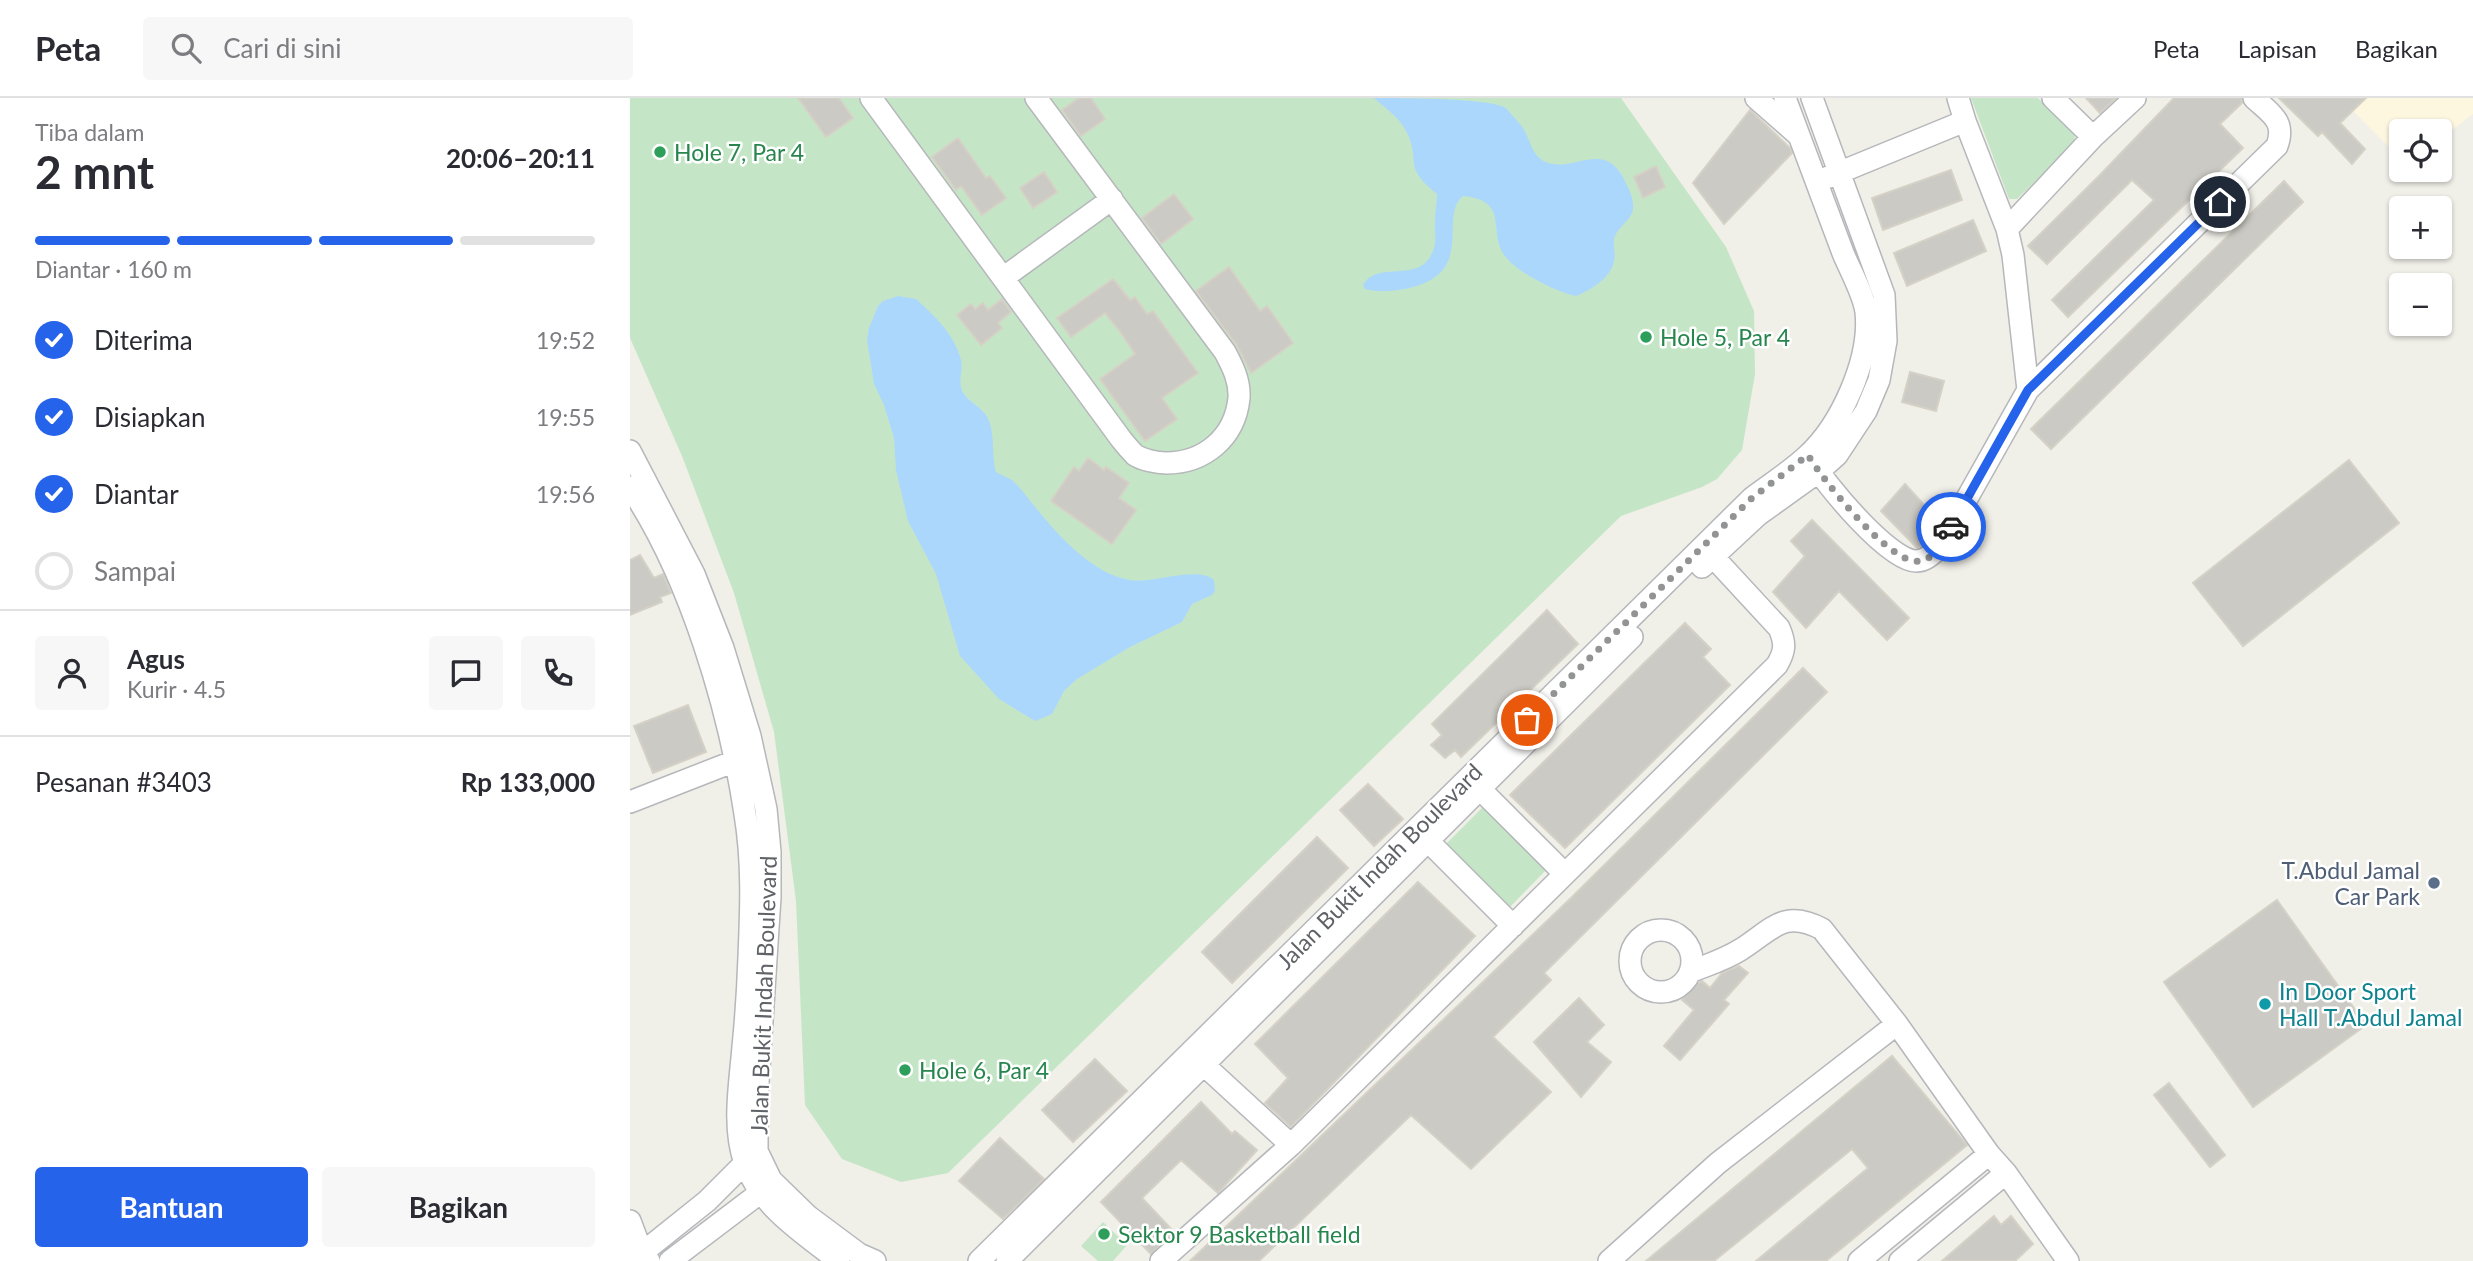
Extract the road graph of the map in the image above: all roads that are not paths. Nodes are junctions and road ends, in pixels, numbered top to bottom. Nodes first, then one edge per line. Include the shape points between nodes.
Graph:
1 (871, 98) edge
2 (1036, 98) edge
3 (1756, 98) edge
4 (1785, 98) edge
5 (1812, 98) edge
6 (1958, 98) edge
7 (2053, 98) edge
8 (2135, 98) edge
9 (2254, 98) edge
10 (1965, 121) junction
11 (1798, 135) junction
12 (2093, 137) junction
13 (1839, 174) junction
14 (1814, 181) junction
15 (1112, 199) junction
16 (2007, 229) junction
17 (1003, 278) junction
18 (2028, 390) junction
19 (632, 457) edge
20 (1813, 464) junction
21 (630, 487) edge
22 (1708, 552) junction
23 (735, 761) junction
24 (1474, 783) junction
25 (630, 802) edge
26 (1422, 835) junction
27 (1565, 874) junction
28 (1514, 926) junction
29 (1690, 972) dead end
30 (1897, 1024) junction
31 (1196, 1058) junction
32 (1291, 1145) junction
33 (1989, 1154) junction
34 (751, 1157) junction
35 (2006, 1173) junction
36 (766, 1186) junction
37 (630, 1221) edge
38 (637, 1259) edge
39 (670, 1261) edge
40 (839, 1261) edge
41 (875, 1261) edge
42 (979, 1261) edge
43 (1007, 1261) edge
44 (1161, 1261) edge
45 (1609, 1261) edge
46 (1859, 1261) edge
47 (1900, 1261) edge
48 (2068, 1261) edge

1 - 17 street
2 - 15 street
3 - 11 street
4 - 11 street
5 - 13 street
6 - 10 street
7 - 12 street
8 - 12 street
9 - 18 street via 2279,123 2277,146
10 - 13 street
10 - 16 street
11 - 14 street
12 - 16 street
13 - 14 street
13 - 20 street via 1884,295 1886,341 1879,380 1866,411 1837,454
14 - 20 street via 1866,311 1865,344 1857,375
15 - 17 street
15 - 17 street via 1236,373 1239,396 1234,419 1222,440 1204,455 1182,463 1159,463 1137,456
16 - 18 street
18 - 20 street via 1939,548 1926,559 1917,562 1893,552
19 - 34 street, Jalan Bukit Indah Boulevard via 694,574 723,648 766,809 770,897
20 - 22 street via 1758,515
21 - 23 street via 649,515 707,653
22 - 24 street
22 - 27 street via 1779,628 1785,651 1777,665
23 - 25 street
23 - 34 street via 746,816 752,896 739,1094 739,1129
24 - 26 street
24 - 27 street
26 - 28 street
26 - 31 street
27 - 28 street
28 - 32 street
29 - 30 street via 1724,959 1784,921 1806,921 1822,929
30 - 33 street
30 - 45 street via 1718,1163
31 - 32 street
31 - 42 street
31 - 43 street
32 - 44 street
33 - 35 street
33 - 46 street
34 - 36 street
34 - 38 street
35 - 47 street
35 - 48 street
36 - 39 street
36 - 40 street via 796,1227
36 - 41 street
37 - 38 street

